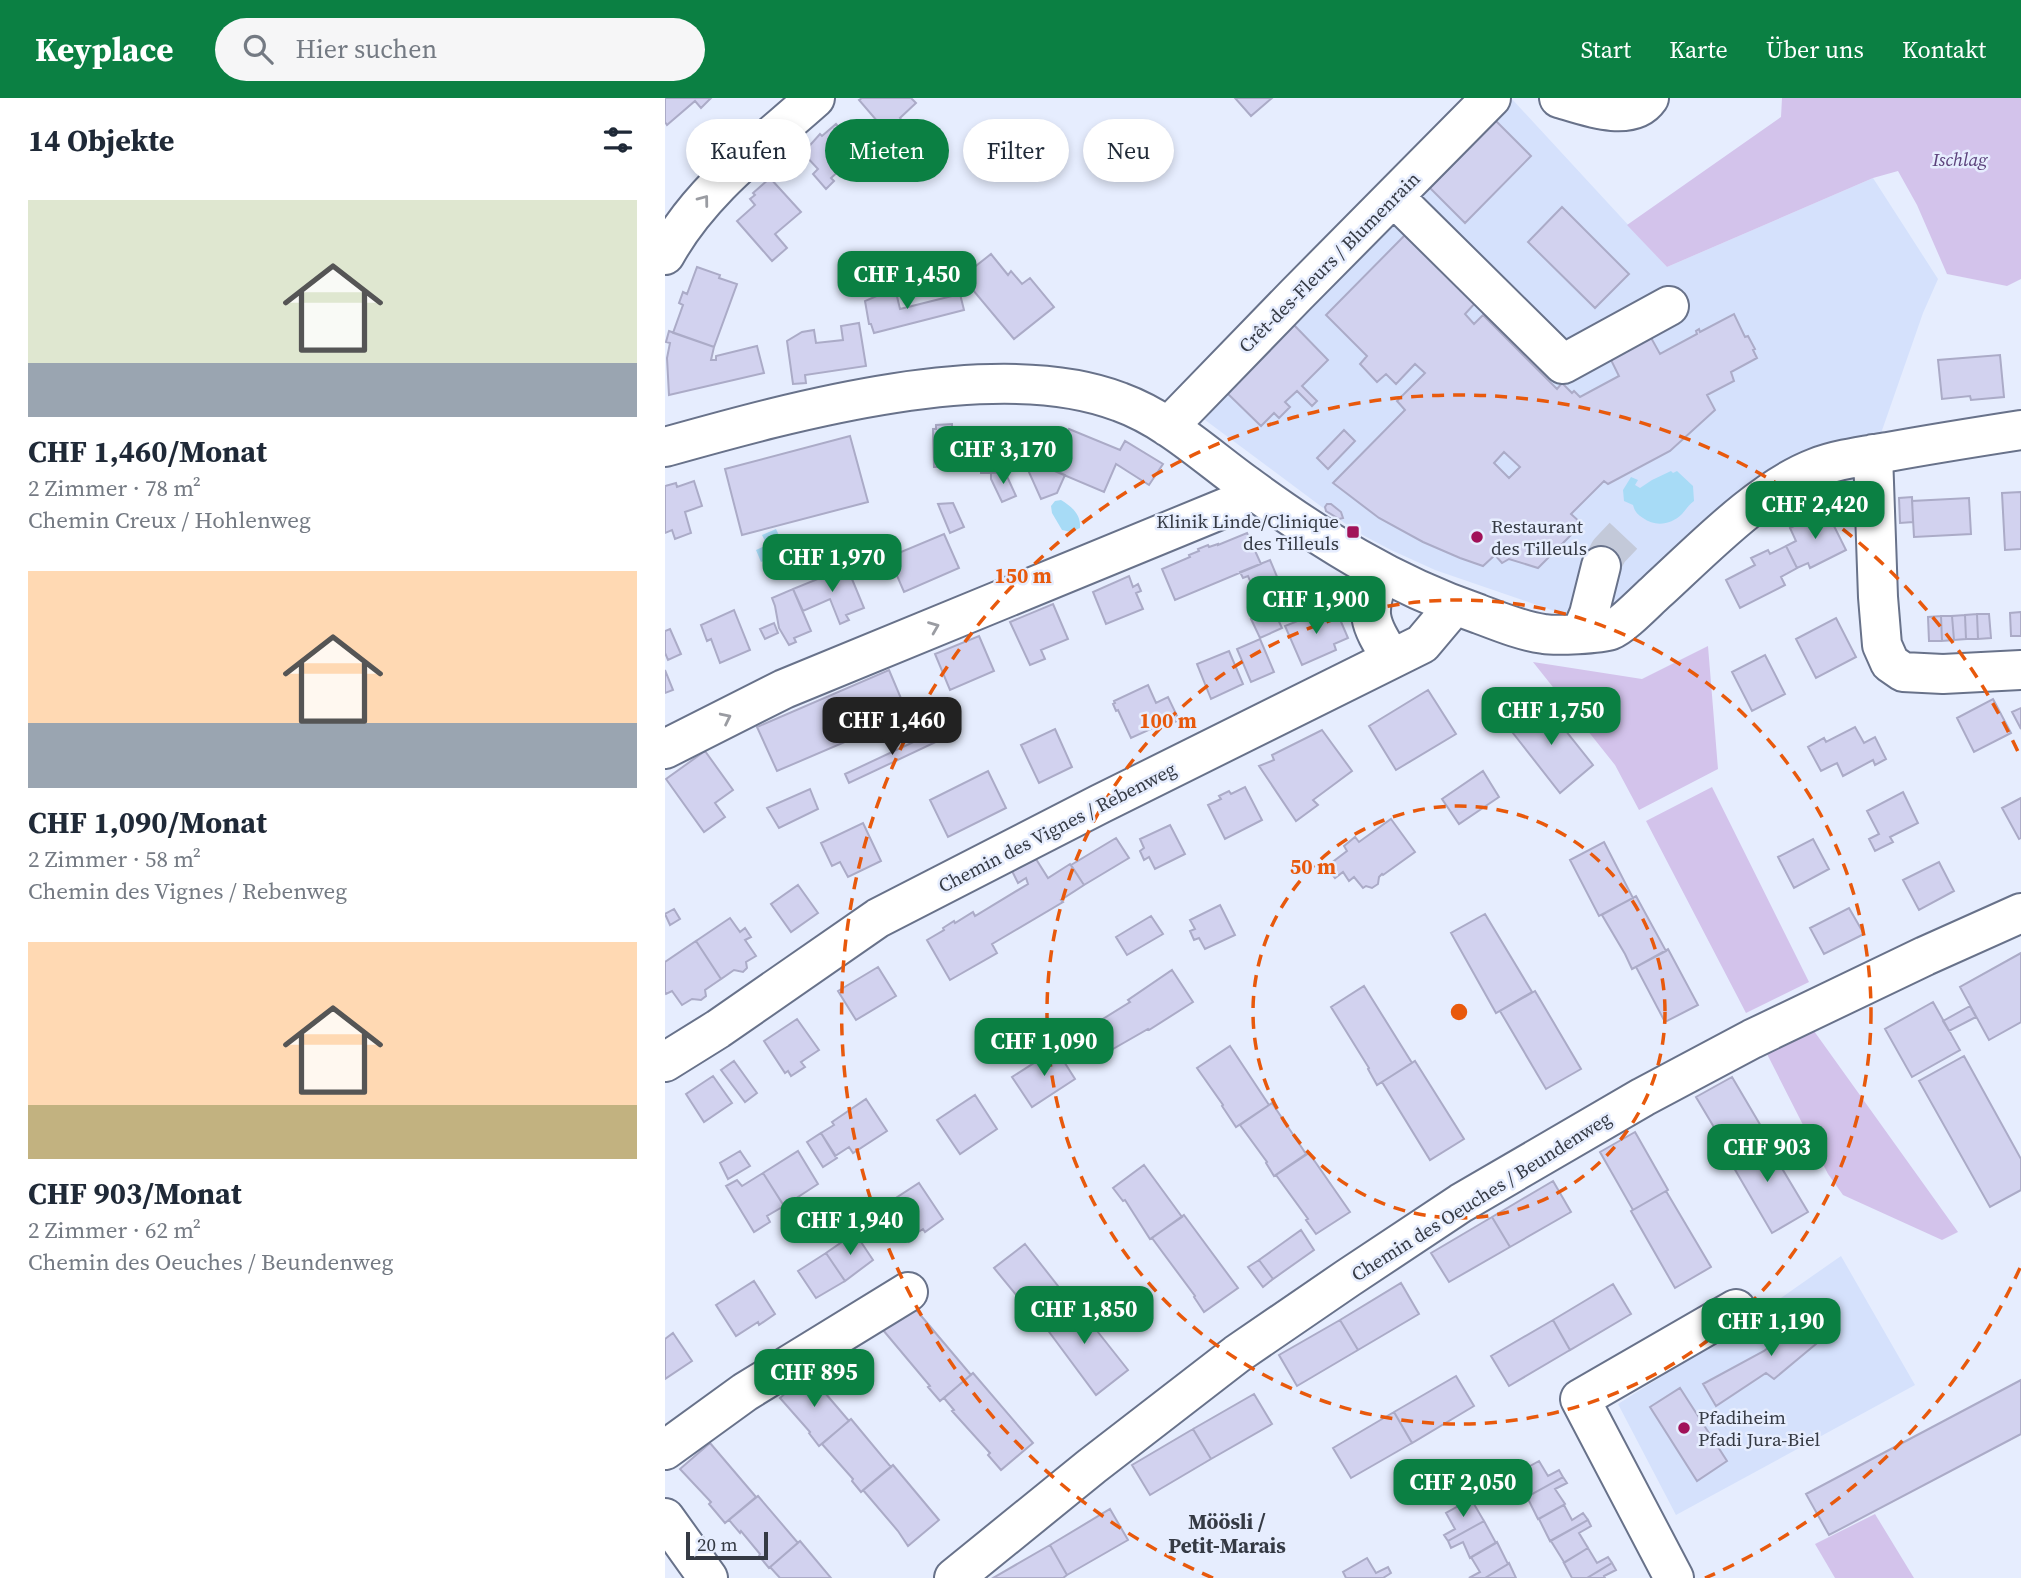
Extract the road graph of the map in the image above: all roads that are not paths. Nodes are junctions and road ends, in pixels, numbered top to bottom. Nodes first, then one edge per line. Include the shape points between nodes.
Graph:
1 (815, 98) edge
2 (1491, 98) edge
3 (1559, 98) edge
4 (1649, 98) edge
5 (1394, 197) junction
6 (665, 255) edge
7 (1669, 306) dead end
8 (1168, 427) junction
9 (2021, 430) edge
10 (665, 447) edge
11 (1873, 454) junction
12 (1248, 486) junction
13 (1601, 566) tunnel mouth
14 (1381, 573) junction
15 (1454, 606) junction
16 (1581, 633) junction
17 (1391, 658) junction
18 (2021, 670) edge
19 (665, 750) edge
20 (2021, 913) edge
21 (665, 1062) edge
22 (908, 1292) dead end
23 (1735, 1309) dead end
24 (665, 1450) edge
25 (665, 1517) edge
26 (708, 1578) edge
27 (954, 1578) edge
28 (1674, 1578) edge

6 -> 1 street via 713,188
2 - 5 street, Crêt-des-Fleurs / Blumenrain
3 - 4 street via 1610,111 1632,110
5 - 7 street via 1563,364
5 - 8 street, Crêt-des-Fleurs / Blumenrain
8 - 10 street via 1123,402 1083,390 968,386 809,410
8 - 12 street
9 - 11 street
11 - 16 street via 1815,468 1783,484 1613,630
11 - 18 street via 1878,597 1882,645 1890,663 1903,672
12 - 14 street
19 -> 12 street via 784,689 1232,505
13 - 16 street
14 - 15 street
14 - 17 street via 1371,598 1371,616
15 - 16 street via 1545,634
15 - 17 street, Chemin des Vignes / Rebenweg via 1422,644
17 - 21 street, Chemin des Vignes / Rebenweg via 878,918
20 - 27 street, Chemin des Oeuches / Beundenweg via 1752,1039 1461,1203 1237,1354
22 - 24 street via 745,1392
23 - 28 street via 1580,1399
25 - 26 street

